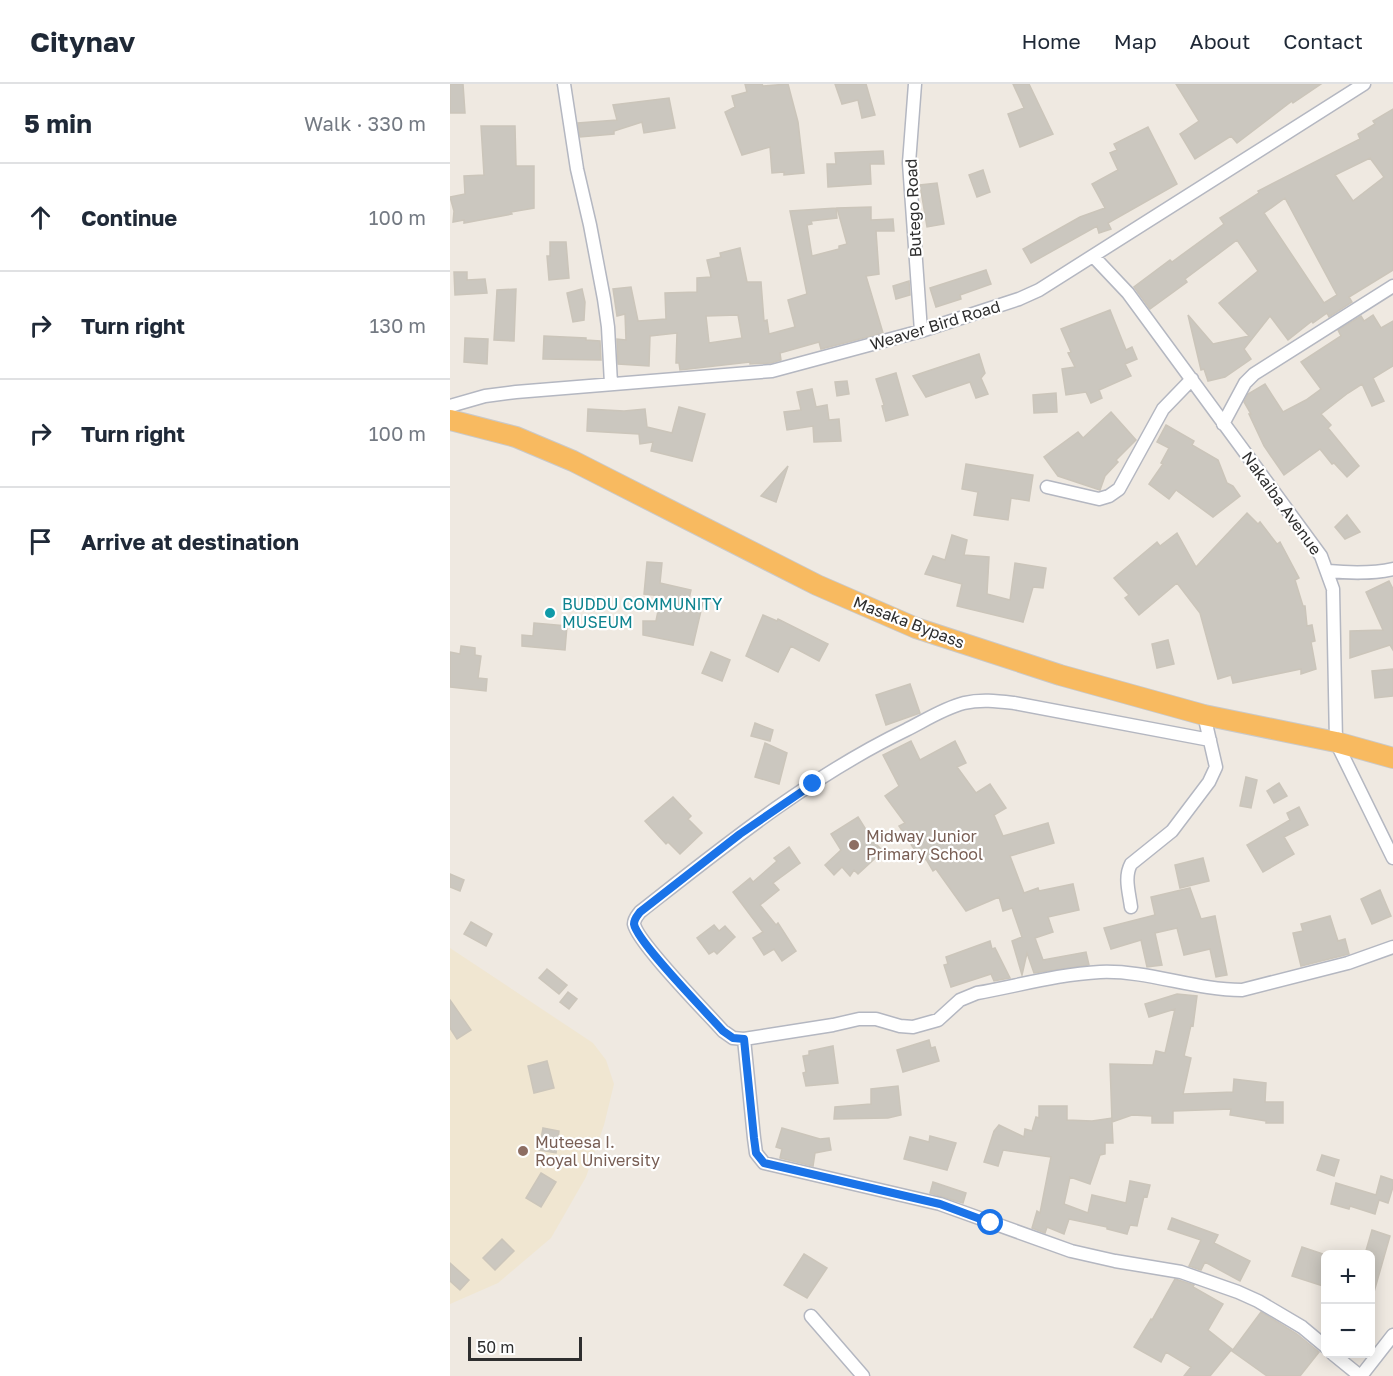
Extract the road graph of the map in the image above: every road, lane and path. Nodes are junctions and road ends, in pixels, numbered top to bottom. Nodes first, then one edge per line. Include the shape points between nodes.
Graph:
1 (564, 84) edge
2 (915, 84) edge
3 (1364, 84) edge
4 (1093, 256) junction
5 (1393, 286) edge
6 (921, 332) junction
7 (1192, 379) junction
8 (611, 384) junction
9 (450, 406) edge
10 (450, 420) edge
11 (1224, 424) junction
12 (1047, 488) dead end
13 (1393, 569) edge
14 (1328, 571) junction
15 (1204, 715) junction
16 (1210, 740) junction
17 (1336, 742) junction
18 (1393, 758) edge
19 (1393, 858) edge
20 (1131, 907) dead end
21 (1393, 947) edge
22 (744, 1039) junction
23 (811, 1316) dead end
24 (1393, 1335) edge
25 (1321, 1343) edge
26 (1339, 1358) edge
27 (863, 1376) edge
28 (1360, 1376) edge

1 - 8 street via 604,299
2 - 6 street, Butego Road via 909,163
3 - 4 street, Weaver Bird Road
4 - 6 street, Weaver Bird Road via 1019,299
4 - 7 street, Nakaiba Avenue via 1128,293
5 - 11 street via 1254,374 1245,383
6 - 8 street, Weaver Bird Road via 772,371
7 - 11 street, Nakaiba Avenue
7 - 12 street via 1163,409 1119,489 1099,499
8 - 9 street, Weaver Bird Road via 485,396
10 - 15 highway, Masaka Bypass via 516,437 573,461 817,585 916,628 1060,675
11 - 14 street, Nakaiba Avenue
13 - 14 street
14 - 17 street, Nakaiba Avenue via 1333,589
15 - 16 street
15 - 17 highway, Masaka Bypass
16 - 20 street via 1216,767 1209,782 1172,831 1127,871
16 - 22 street via 987,700 962,704 866,749 740,834 635,918 634,925 654,955 723,1031
17 - 18 highway, Masaka Bypass
17 - 19 street, Nakaiba Avenue
21 - 22 street via 1348,963 1242,990 1101,972 977,993 960,1000 938,1020 914,1027 859,1019
22 - 25 street via 756,1153 764,1163 940,1204 1071,1251 1181,1272 1258,1301
23 - 27 street
24 - 28 street
26 - 28 street

